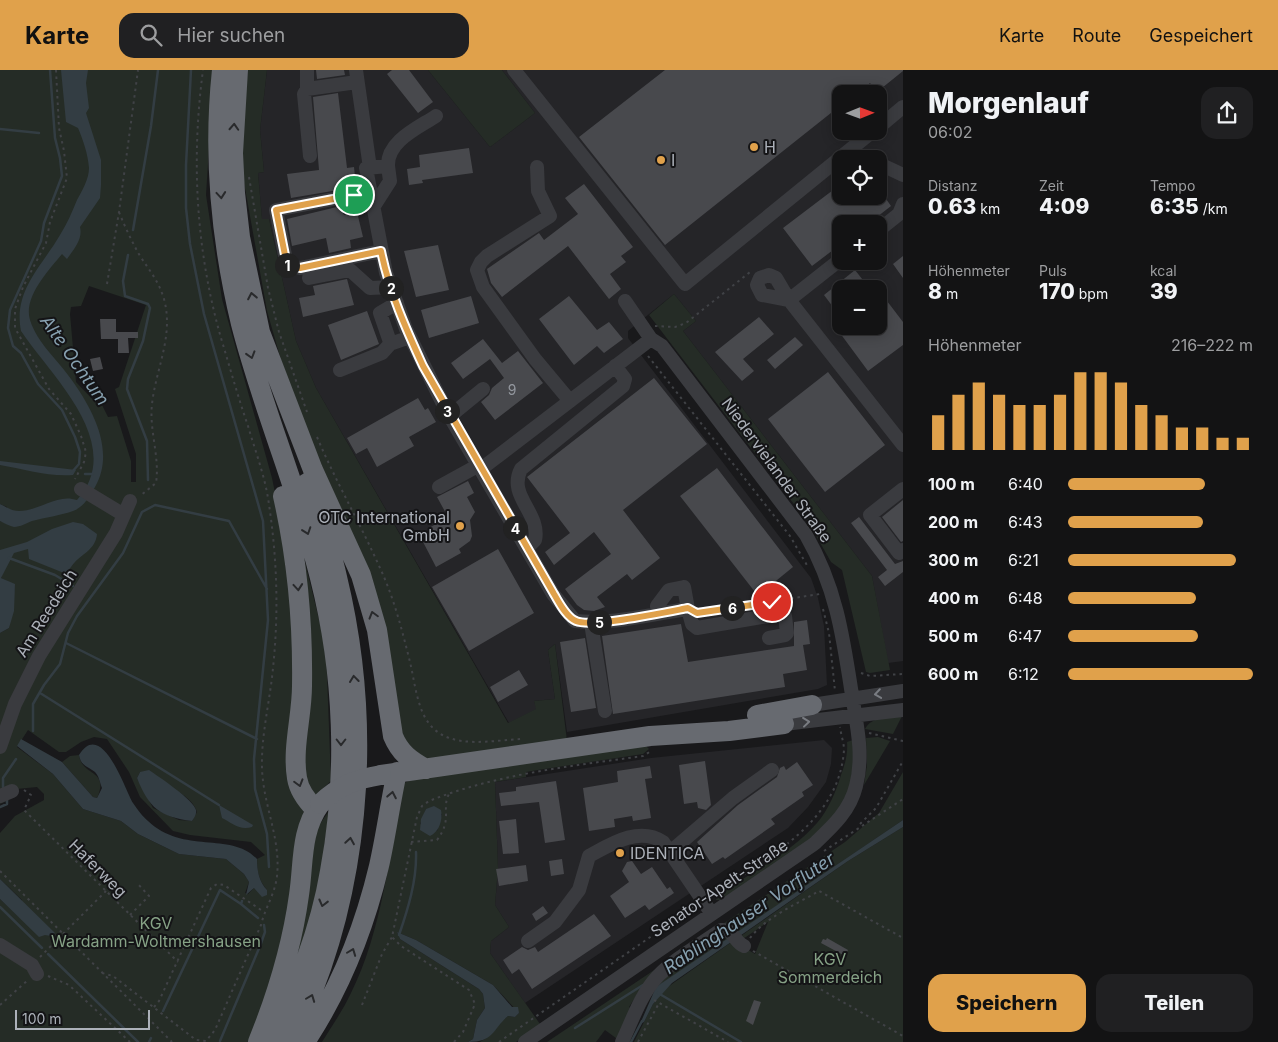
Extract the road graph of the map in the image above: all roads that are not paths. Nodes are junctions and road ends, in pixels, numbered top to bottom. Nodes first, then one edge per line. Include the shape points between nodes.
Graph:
1 (222, 70) edge
2 (238, 70) edge
3 (307, 70) edge
4 (514, 70) edge
5 (357, 76) edge
6 (307, 89) junction
7 (903, 107) edge
8 (436, 116) dead end
9 (888, 119) edge
10 (862, 140) edge
11 (310, 156) dead end
12 (388, 166) junction
13 (537, 167) dead end
14 (887, 167) edge
15 (370, 168) junction
16 (903, 175) edge
17 (354, 195) dead end
18 (903, 204) edge
19 (374, 206) junction
20 (887, 224) edge
21 (381, 251) junction
22 (832, 266) edge
23 (309, 278) dead end
24 (760, 278) road end
25 (391, 287) junction
26 (789, 300) junction
27 (625, 301) dead end
28 (397, 303) junction
29 (410, 337) junction
30 (651, 339) junction
31 (391, 343) junction
32 (615, 366) junction
33 (340, 370) dead end
34 (482, 389) dead end
35 (570, 401) junction
36 (288, 408) junction
37 (450, 416) junction
38 (270, 418) junction
39 (903, 445) edge
40 (480, 467) junction
41 (439, 487) dead end
42 (903, 489) edge
43 (86, 492) road end
44 (130, 502) road end
45 (124, 515) junction
46 (527, 548) junction
47 (903, 550) edge
48 (688, 608) junction
49 (658, 613) junction
50 (591, 623) junction
51 (769, 638) dead end
52 (903, 691) edge
53 (852, 698) junction
54 (812, 705) joint
55 (903, 710) edge
56 (605, 711) dead end
57 (856, 716) junction
58 (784, 724) joint
59 (653, 736) junction
60 (0, 747) edge
61 (426, 769) junction
62 (772, 770) dead end
63 (389, 774) junction
64 (318, 807) junction
65 (670, 852) junction
66 (712, 914) junction
67 (738, 940) road end
68 (528, 941) dead end
69 (0, 944) edge
70 (34, 969) road end
71 (258, 1042) edge
72 (272, 1042) edge
73 (290, 1042) edge
74 (305, 1042) edge
75 (525, 1042) edge
76 (622, 1042) edge

1 -> 38 highway via 218,162 224,237 241,324
36 -> 2 highway via 260,332 240,237 233,153
3 - 6 street
4 - 10 street via 686,284
5 - 6 street
5 - 15 street
6 - 11 street via 304,94
7 - 9 street
8 - 12 street via 394,145
12 - 15 street
12 - 19 street via 390,181
13 - 35 street via 538,191 550,216 487,256 477,270 483,287
14 - 16 street
15 - 19 street via 366,168
17 - 21 street via 276,210 287,265 300,268
18 - 20 street via 899,214
19 - 21 street
21 - 25 street
22 - 26 street
23 - 25 street via 350,270 370,288
24 - 26 street via 769,275 776,278
25 - 28 street
26 - 39 street
27 - 30 street, Niedervielander Straße
28 - 29 street
28 - 31 street via 380,313
29 - 31 street
29 - 37 street
30 - 32 street
30 - 53 street, Niedervielander Straße via 662,346 806,534 833,592
31 - 33 street via 382,353
32 - 35 street
32 - 46 street via 625,379 623,386 520,469 516,482 518,490 536,528 535,540
34 - 37 street
35 - 40 street
61 -> 36 highway via 406,758 397,747 377,630 361,574
73 -> 36 highway via 311,1000 345,875 353,827 357,736 351,654 337,577 304,474
37 - 40 street
38 -> 64 highway via 292,536 301,629 302,687 296,771 301,790
38 -> 72 highway via 321,579 336,653 341,718 340,776 330,871 318,922 296,989
40 - 41 street
40 - 46 street
42 - 47 street via 870,515 899,553
43 - 45 street
44 - 45 street, Am Reedeich
45 - 60 street, Am Reedeich via 39,656
46 - 50 street via 567,614 575,621
48 - 49 street
48 - 49 street via 684,587 677,588 669,590 657,606
48 - 51 street via 692,624 697,628 780,614 784,616 785,635
49 - 50 street
50 - 56 street
52 -> 53 street
53 - 54 street
53 - 57 street, Senator-Apelt-Straße
54 - 59 highway via 707,722
55 - 57 street
58 -> 57 street
57 - 66 street, Senator-Apelt-Straße via 860,764 848,808 814,844
58 - 59 highway
59 - 61 highway
61 - 63 highway
62 - 65 street via 732,798
63 - 64 highway, bridge via 342,786
74 -> 63 highway via 321,1018 348,963 365,917 379,866
64 - 71 highway via 307,826 304,840 300,895 286,957 273,1005
65 - 66 street
65 - 68 street via 655,836 641,835 619,840 589,856 578,890 555,922
66 - 75 street, Senator-Apelt-Straße
67 - 76 street via 727,930 721,930 656,977
69 - 70 street

